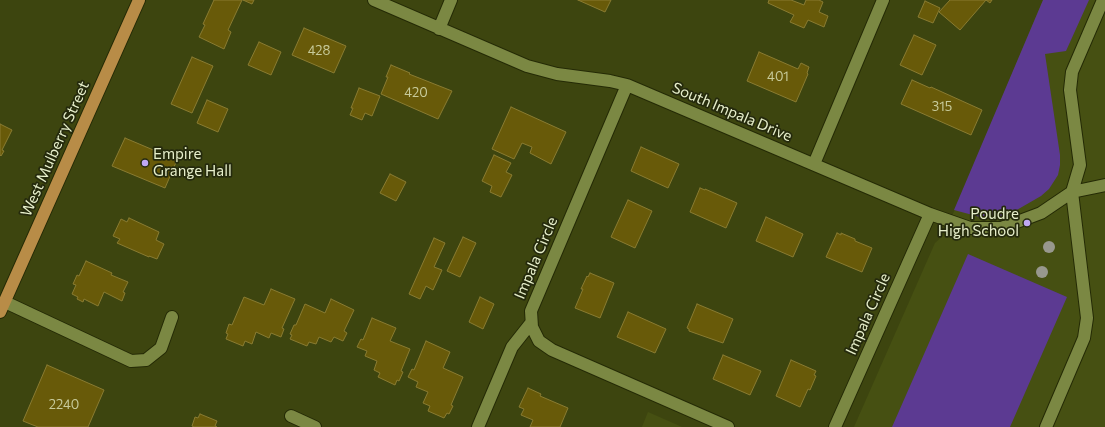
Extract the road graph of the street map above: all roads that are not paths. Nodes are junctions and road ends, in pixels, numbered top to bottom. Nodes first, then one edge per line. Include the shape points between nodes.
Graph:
1 (138, 0) edge
2 (374, 0) edge
3 (452, 0) edge
4 (883, 0) edge
5 (1102, 0) edge
6 (389, 3) edge
7 (439, 29) junction
8 (627, 86) junction
9 (814, 164) junction
10 (1105, 185) edge
11 (1072, 192) junction
12 (930, 214) junction
13 (2, 307) edge
14 (172, 317) dead end
15 (531, 323) junction
16 (290, 416) dead end
17 (315, 427) edge
18 (478, 427) edge
19 (728, 427) edge
20 (836, 427) edge
21 (1046, 427) edge

1 - 13 main road, West Mulberry Street
2 - 6 street, South Impala Drive
3 - 7 street
4 - 9 street
5 - 11 street via 1072,72 1070,90 1080,165
6 - 7 street, South Impala Drive
7 - 8 street, South Impala Drive via 527,66
8 - 9 street, South Impala Drive
8 - 15 street, Impala Circle via 531,311
9 - 12 street, South Impala Drive
10 - 11 street
11 - 12 street, South Impala Drive via 1041,214 1001,228 970,228
11 - 21 street via 1087,318 1084,338
12 - 20 street, Impala Circle
13 - 14 street via 131,360 146,360 161,348
15 - 18 street via 512,347
15 - 19 street, Impala Circle via 539,341 552,350
16 - 17 street

